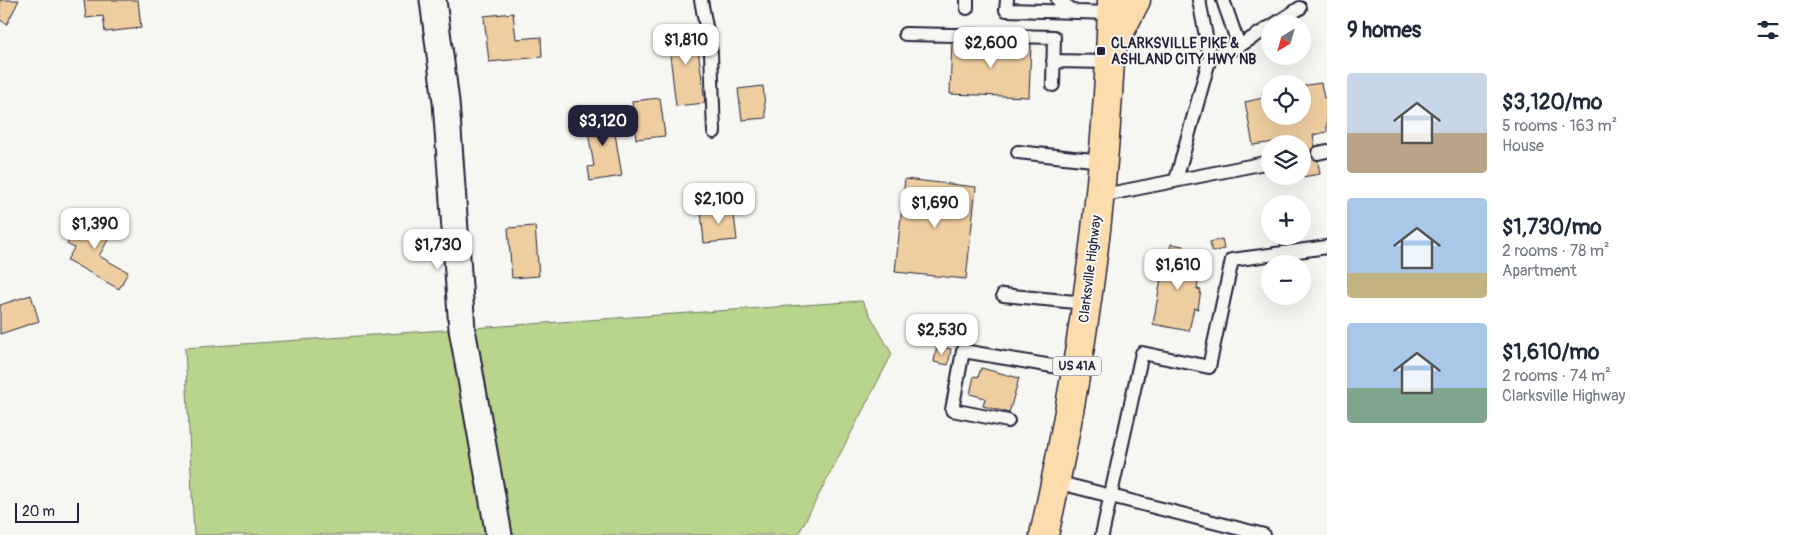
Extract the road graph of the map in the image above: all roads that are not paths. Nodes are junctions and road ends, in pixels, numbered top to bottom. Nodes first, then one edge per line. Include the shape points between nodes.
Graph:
1 (433, 0) edge
2 (701, 0) edge
3 (1007, 0) edge
4 (1058, 0) edge
5 (1136, 0) edge
6 (1200, 0) edge
7 (1223, 0) edge
8 (1112, 7) edge
9 (1300, 8) dead end
10 (1077, 12) junction
11 (1289, 15) edge
12 (1261, 33) edge
13 (905, 34) dead end
14 (1239, 46) junction
15 (1109, 57) junction
16 (1210, 57) junction
17 (1053, 61) junction
18 (1053, 85) dead end
19 (714, 132) dead end
20 (1018, 152) dead end
21 (1102, 160) junction
22 (1261, 164) edge
23 (1176, 180) junction
24 (1099, 196) junction
25 (1327, 246) edge
26 (1003, 295) dead end
27 (1086, 304) junction
28 (1076, 370) junction
29 (1008, 422) dead end
30 (1056, 482) junction
31 (1112, 497) junction
32 (499, 535) edge
33 (1044, 535) edge
34 (1102, 535) edge
35 (1264, 535) edge

1 - 32 street via 446,102 462,329
2 - 19 lane via 711,54
3 - 10 lane via 1006,10
4 - 10 lane
5 - 15 main road
6 - 16 lane
7 - 14 lane
8 - 10 lane
8 - 15 main road, Clarksville Highway / US 41A
9 - 11 lane
12 - 14 lane
13 - 17 lane via 1054,37
14 - 16 lane
15 - 17 lane
15 - 21 main road, Clarksville Highway / US 41A
16 - 23 lane
17 - 18 lane
20 - 21 lane
21 - 24 main road, Clarksville Highway / US 41A
22 - 23 lane
23 - 24 lane
24 - 27 main road, Clarksville Highway / US 41A
25 - 31 lane via 1232,260 1209,368 1142,353
26 - 27 lane
27 - 28 main road, Clarksville Highway / US 41A
28 - 29 lane via 963,351 952,410
28 - 30 main road, Clarksville Highway / US 41A
30 - 31 lane
30 - 33 main road, Clarksville Highway / US 41A
31 - 34 lane
31 - 35 lane

